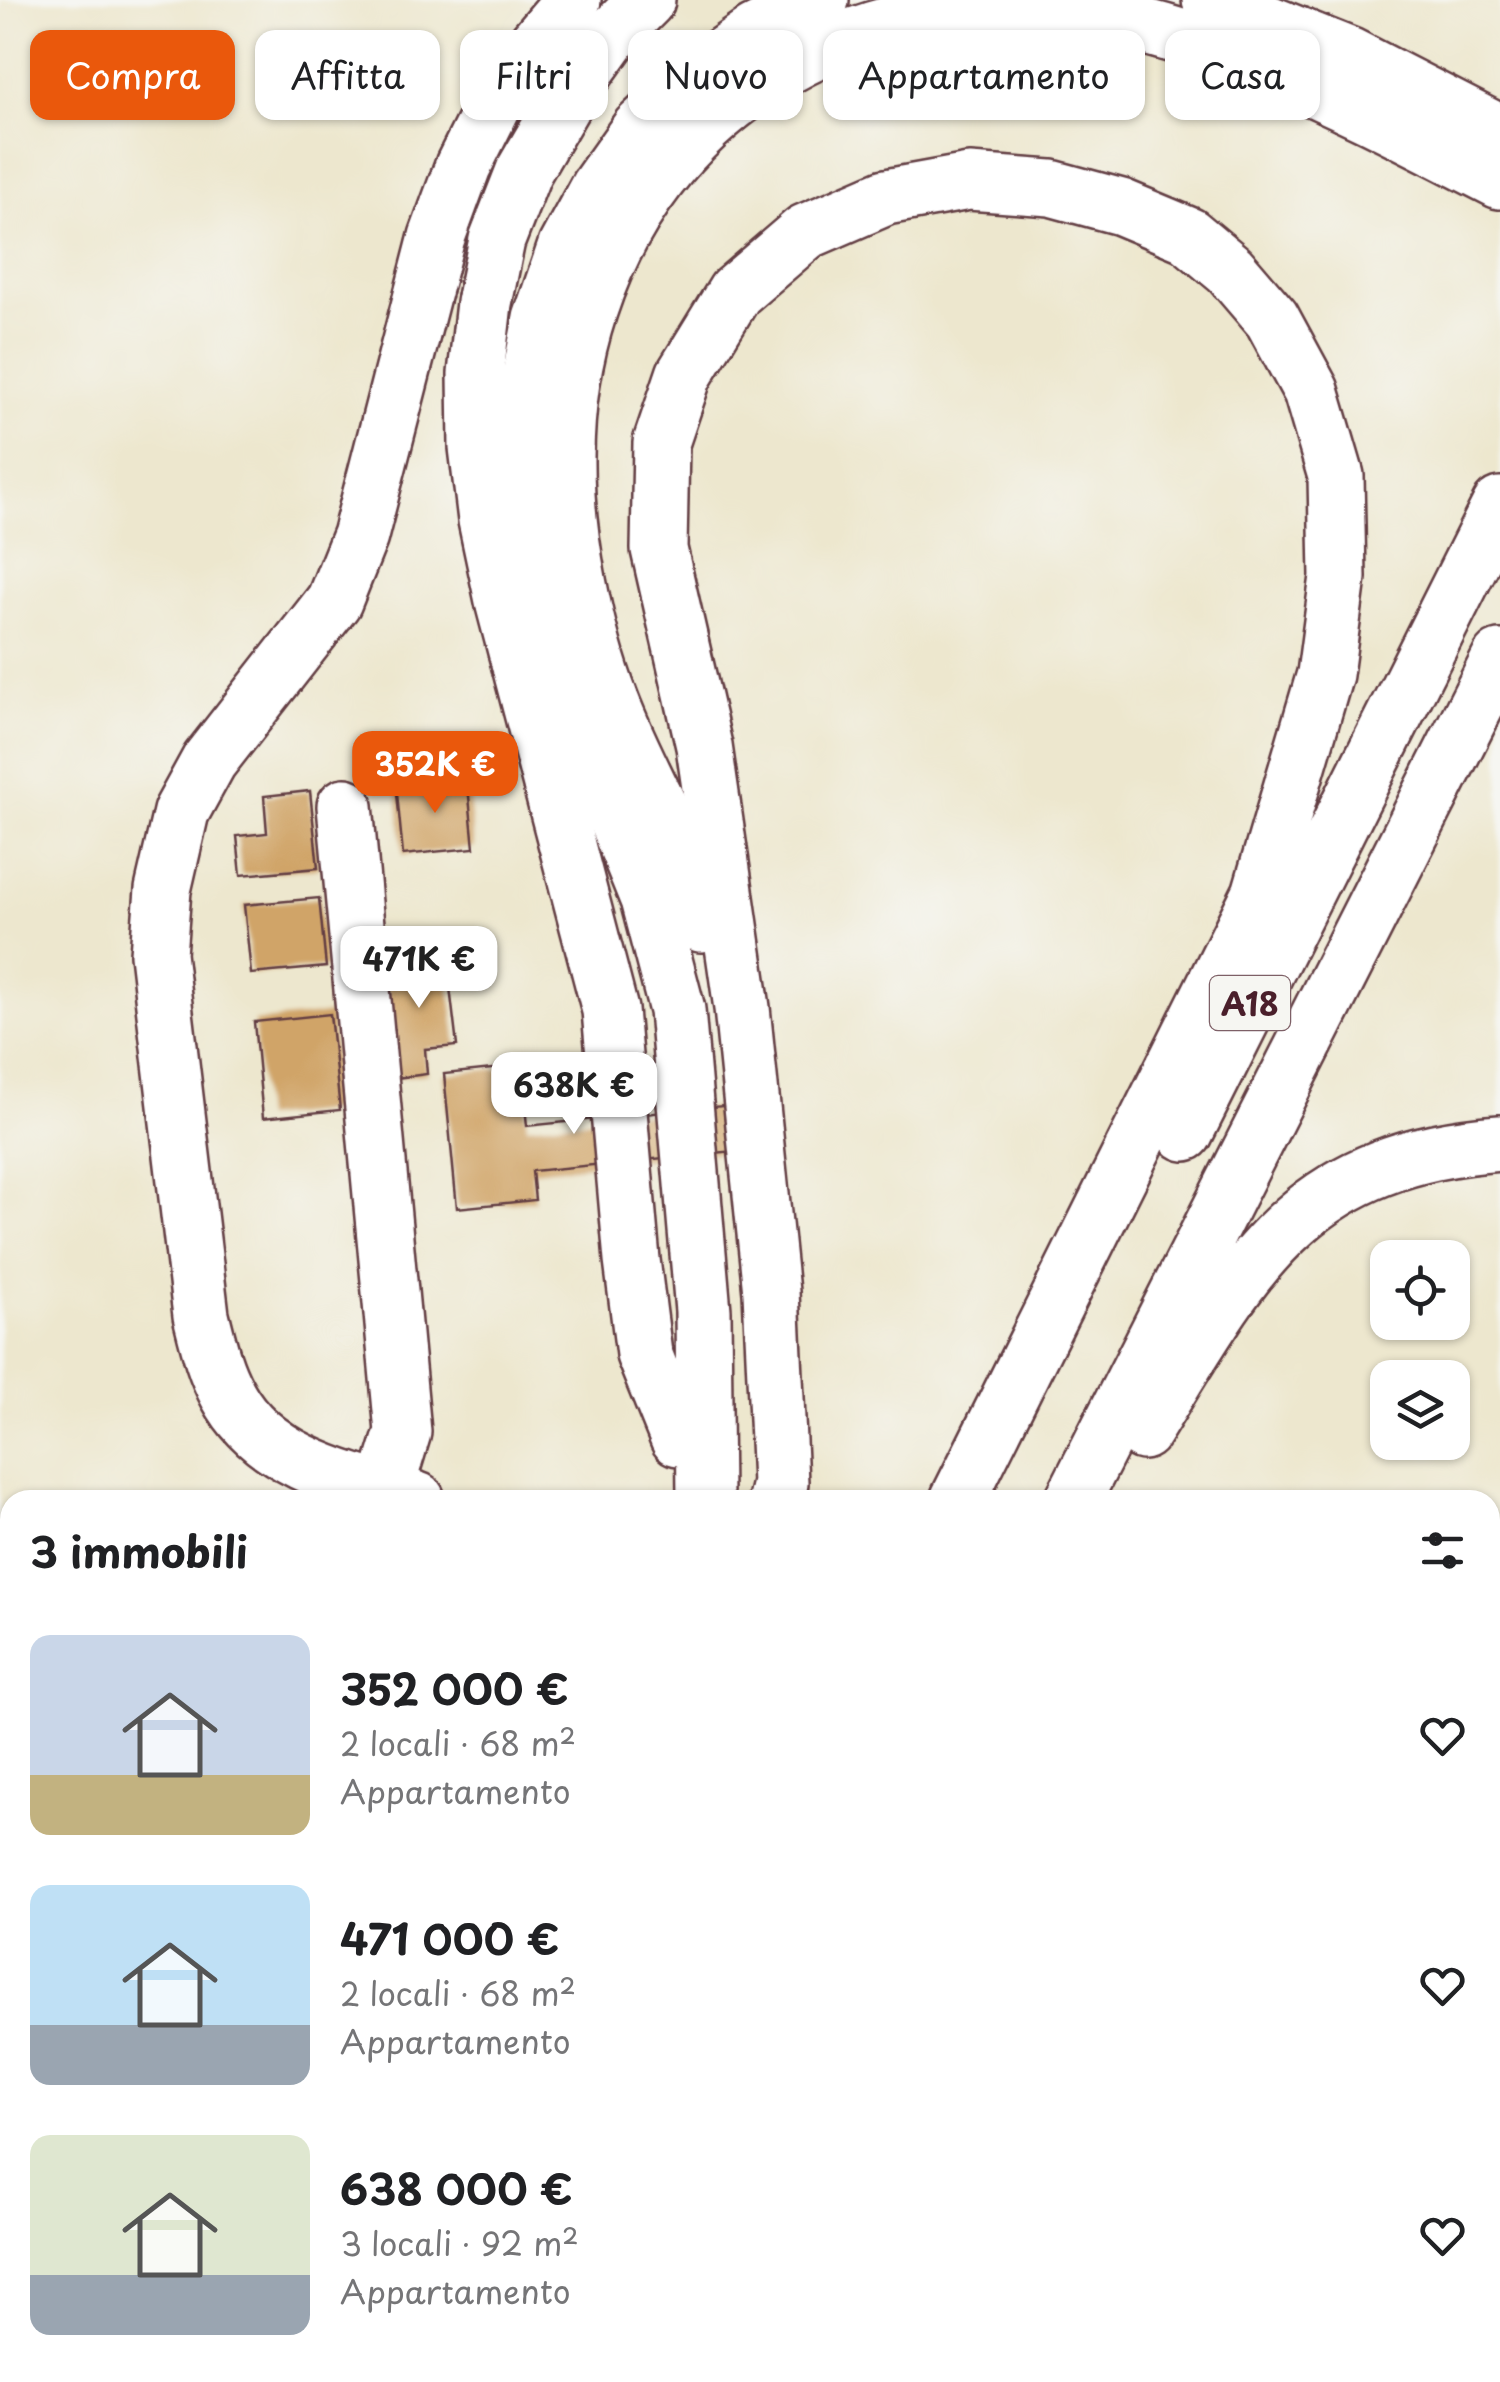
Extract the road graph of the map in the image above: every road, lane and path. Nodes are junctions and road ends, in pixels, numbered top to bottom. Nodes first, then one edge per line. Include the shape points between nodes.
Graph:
1 (573, 0) edge
2 (648, 0) edge
3 (820, 0) edge
4 (1210, 0) edge
5 (1500, 133) edge
6 (1500, 181) edge
7 (1500, 505) edge
8 (1500, 658) edge
9 (585, 745) junction
10 (345, 806) dead end
11 (1500, 1143) edge
12 (678, 1438) junction
13 (381, 1490) edge
14 (401, 1490) edge
15 (698, 1490) edge
16 (702, 1490) edge
17 (745, 1490) edge
18 (778, 1490) edge
19 (963, 1490) edge
20 (1003, 1490) edge
21 (1077, 1490) edge
22 (1110, 1490) edge

1 - 13 main road via 504,87 463,166 437,237 360,536 334,601 209,760 181,812 163,890 158,954 201,1315 216,1370 252,1429 280,1451
2 - 12 main road via 612,35 566,98 524,171 484,303 477,447 504,605 610,1010 644,1354
3 - 9 main road via 755,33 700,72 640,128 566,246 541,318 526,398 526,532 544,622
4 - 5 main road via 1348,55
6 - 17 main road via 1329,94 1227,52 1089,14 1007,7 876,27 812,52 727,106 673,157 636,210 606,264 583,329 567,443 570,527 610,699 694,881 710,972
7 - 20 main road, A18
8 - 21 main road, A18
9 - 12 main road via 642,1012 670,1264
9 - 16 main road via 648,899 677,1010 702,1311
10 - 14 main road via 403,1432
11 - 22 main road via 1448,1147 1383,1167 1324,1196 1278,1232 1209,1326
12 - 15 main road
18 - 19 main road via 771,1292 742,1008 704,746 659,549 660,443 684,375 735,292 805,232 886,197 969,182 1051,188 1122,207 1188,235 1230,270 1272,319 1311,391 1336,476 1338,577 1325,674 1260,894

